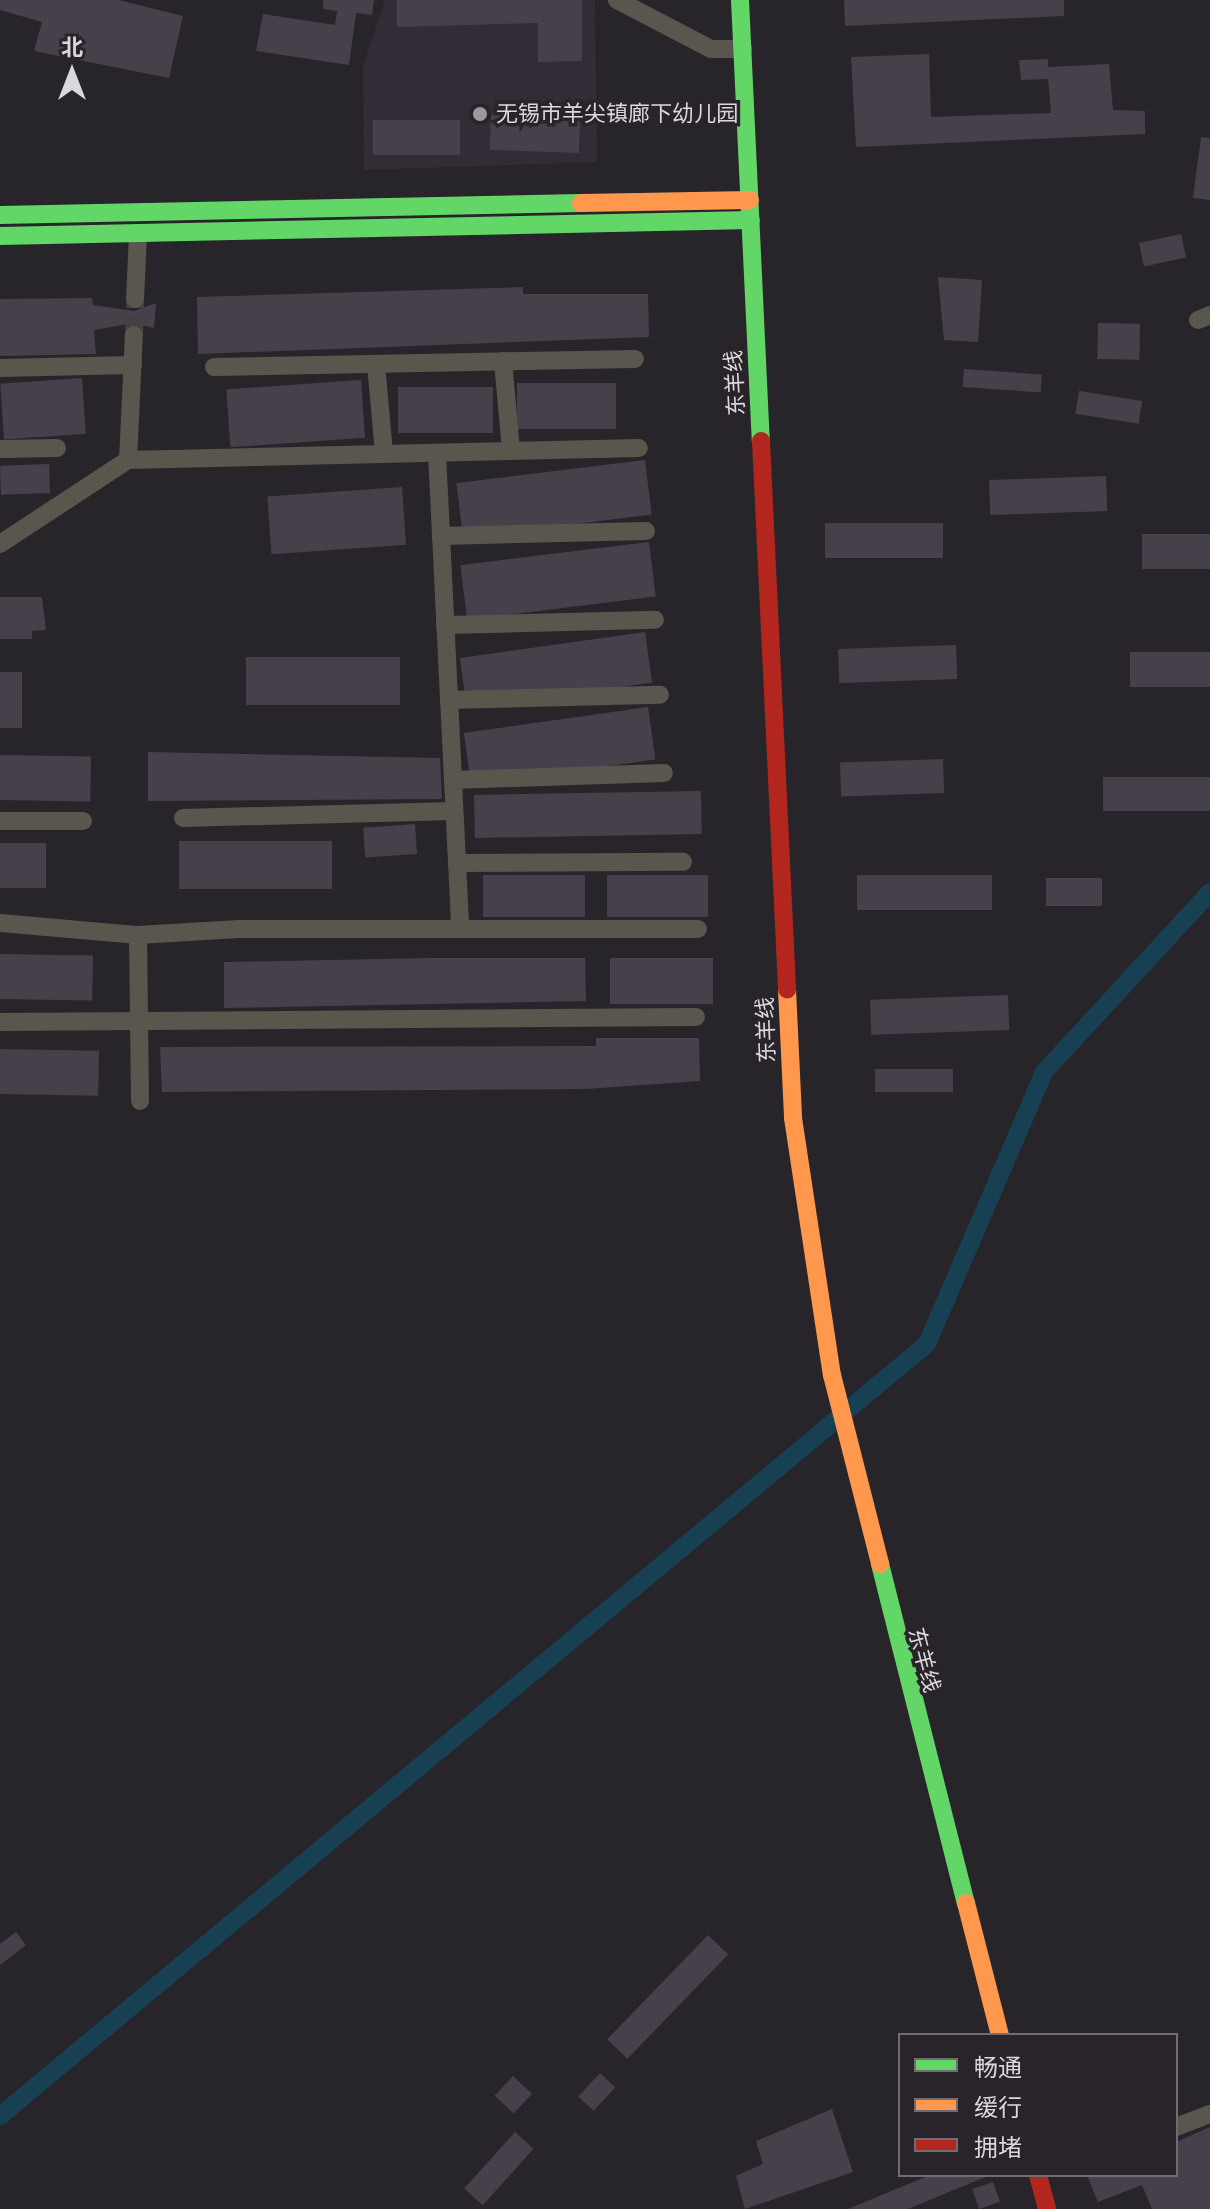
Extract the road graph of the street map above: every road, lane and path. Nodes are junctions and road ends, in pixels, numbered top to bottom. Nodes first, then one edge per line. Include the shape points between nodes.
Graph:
1 (617, 0) edge
2 (740, 0) edge
3 (743, 49) junction
4 (750, 200) junction
5 (0, 215) edge
6 (751, 220) junction
7 (138, 233) junction
8 (0, 236) edge
9 (135, 299) tunnel mouth
10 (134, 335) tunnel mouth
11 (635, 359) dead end
12 (503, 361) junction
13 (376, 364) junction
14 (133, 365) junction
15 (214, 367) dead end
16 (0, 368) edge
17 (57, 448) dead end
18 (639, 448) dead end
19 (0, 449) edge
20 (511, 451) junction
21 (437, 453) junction
22 (384, 454) junction
23 (128, 460) junction
24 (646, 531) dead end
25 (441, 536) junction
26 (0, 544) edge
27 (655, 620) dead end
28 (445, 625) junction
29 (660, 695) dead end
30 (449, 700) junction
31 (664, 773) dead end
32 (453, 780) junction
33 (454, 811) junction
34 (183, 818) dead end
35 (0, 821) edge
36 (83, 821) dead end
37 (683, 862) dead end
38 (457, 863) junction
39 (0, 923) edge
40 (460, 928) junction
41 (698, 929) dead end
42 (138, 935) junction
43 (696, 1017) dead end
44 (139, 1021) junction
45 (0, 1022) edge
46 (140, 1101) dead end
47 (999, 2033) edge
48 (1210, 2114) edge
49 (1178, 2126) edge
50 (1039, 2177) edge
51 (1047, 2209) edge

1 - 3 street via 711,49
2 - 3 main road, 东羊线
3 - 4 main road, 东羊线
4 - 5 main road
4 - 6 main road, 东羊线
6 - 7 main road
6 - 47 main road, 东羊线 via 793,1118 832,1375 850,1455
7 - 8 main road
7 - 9 street
10 - 14 street
11 - 12 street
12 - 13 street
12 - 20 street
13 - 15 street
13 - 22 street
14 - 16 street
14 - 23 street
17 - 19 street
18 - 20 street
20 - 21 street
21 - 22 street
21 - 25 street
22 - 23 street
23 - 26 street
24 - 25 street
25 - 28 street
27 - 28 street
28 - 30 street
29 - 30 street
30 - 32 street
31 - 32 street
32 - 33 street
33 - 34 street
33 - 38 street
35 - 36 street
37 - 38 street
38 - 40 street
39 - 42 street
40 - 41 street
40 - 42 street
42 - 44 street
43 - 44 street
44 - 45 street
44 - 46 street
48 - 49 street
50 - 51 main road

